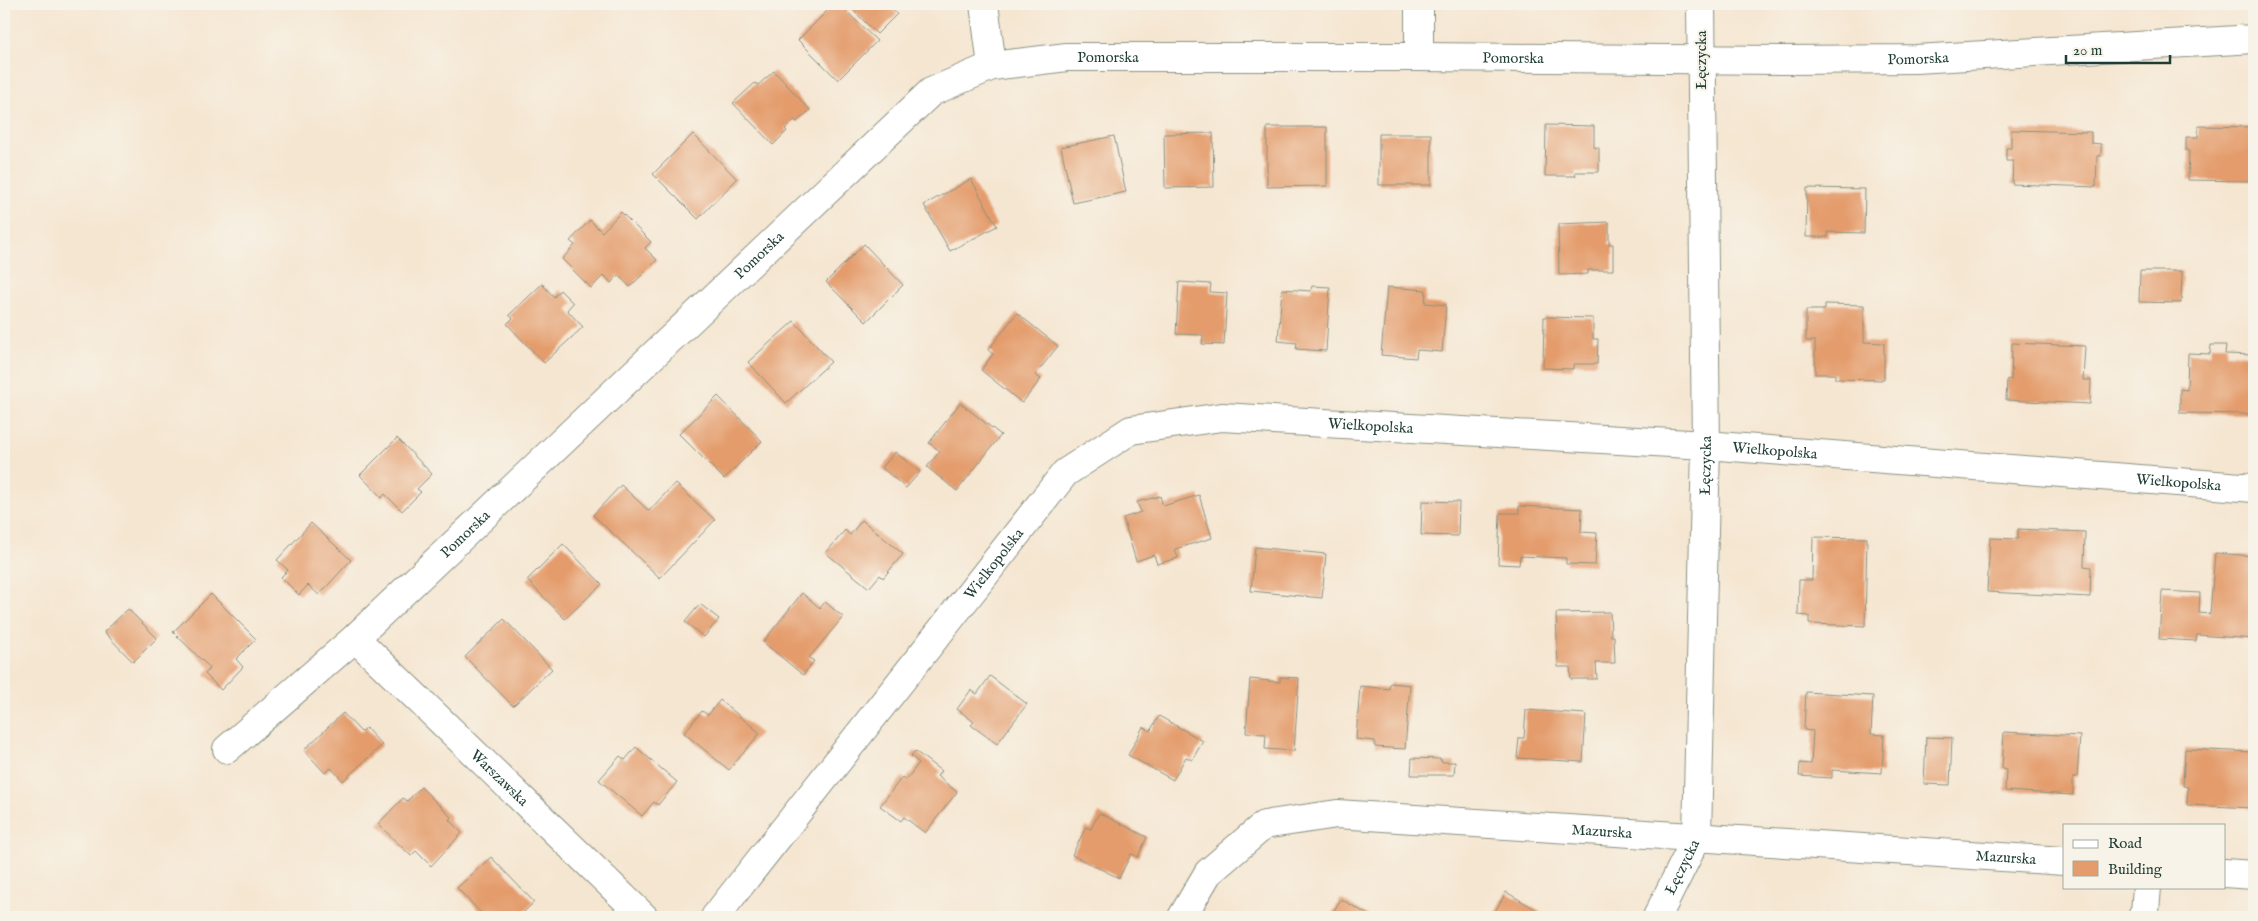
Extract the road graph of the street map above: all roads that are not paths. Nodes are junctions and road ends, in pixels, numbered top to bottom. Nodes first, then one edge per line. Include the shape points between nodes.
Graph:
1 (984, 4) edge
2 (1419, 4) edge
3 (1701, 4) edge
4 (2254, 38) edge
5 (1419, 56) junction
6 (1701, 58) junction
7 (992, 66) junction
8 (1706, 445) junction
9 (2254, 488) edge
10 (355, 638) junction
11 (227, 749) dead end
12 (1697, 837) junction
13 (2063, 862) edge
14 (2226, 873) edge
15 (2254, 875) edge
16 (2147, 888) edge
17 (644, 917) edge
18 (715, 917) edge
19 (1182, 917) edge
20 (1657, 917) edge
21 (2142, 917) edge

1 - 7 street
2 - 5 street
3 - 6 street, Łęczycka
4 - 6 street, Pomorska via 1916,59
5 - 6 street, Pomorska
5 - 7 street, Pomorska via 1067,57
6 - 8 street, Łęczycka
7 - 10 street, Pomorska via 931,92
8 - 9 street, Wielkopolska
8 - 12 street, Łęczycka
8 - 18 street, Wielkopolska via 1222,417 1131,430 1065,473
10 - 11 street, Pomorska
10 - 17 street, Warszawska
12 - 13 street, Mazurska
12 - 19 street, Mazurska via 1338,814 1264,824 1208,873
12 - 20 street, Łęczycka
14 - 15 street
16 - 21 street

